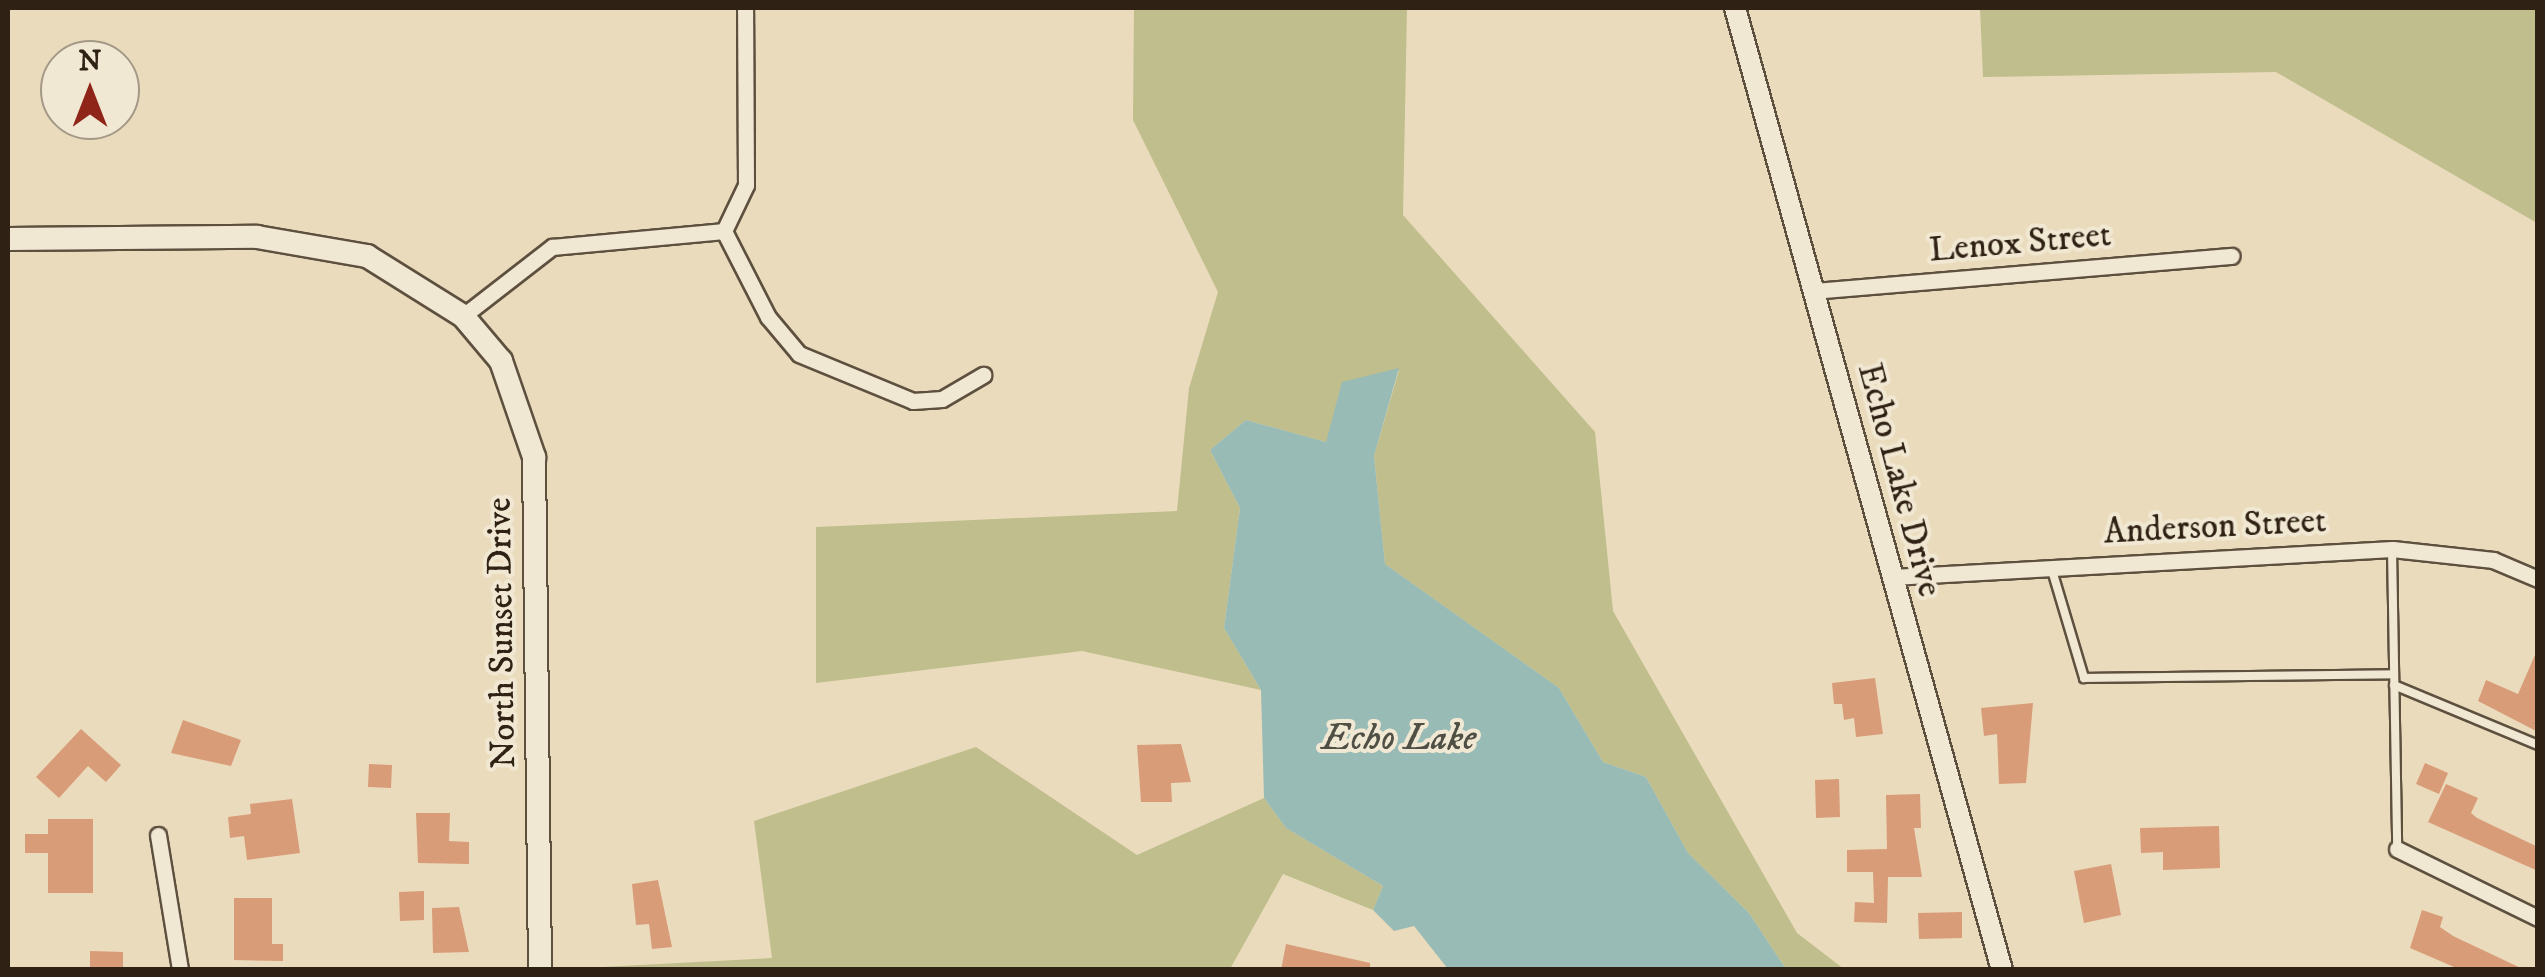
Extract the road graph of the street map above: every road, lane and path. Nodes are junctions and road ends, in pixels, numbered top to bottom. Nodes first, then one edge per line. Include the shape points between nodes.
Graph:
1 (745, 8) edge
2 (1736, 8) edge
3 (724, 231) junction
4 (8, 240) edge
5 (2232, 256) dead end
6 (1813, 290) junction
7 (463, 316) junction
8 (984, 375) dead end
9 (2392, 549) junction
10 (2050, 566) junction
11 (1892, 576) junction
12 (2538, 579) edge
13 (2394, 674) junction
14 (2394, 685) junction
15 (2538, 745) edge
16 (158, 835) dead end
17 (2397, 849) joint
18 (2538, 918) edge
19 (180, 970) edge
20 (540, 970) edge
21 (2002, 970) edge

1 - 3 street via 746,184
2 - 6 street, Echo Lake Drive
3 - 7 street via 552,247
3 - 8 street via 768,317 799,354 914,402 942,399
4 - 7 main road, North Sunset Drive via 257,237 367,256
5 - 6 street, Lenox Street
6 - 11 street, Echo Lake Drive
7 - 20 main road, North Sunset Drive via 501,361 534,457
9 - 10 street, Anderson Street
9 - 12 street, Anderson Street via 2492,560
9 - 13 lane
10 - 11 street, Anderson Street
10 - 13 lane via 2084,678
11 - 21 street, Echo Lake Drive
13 - 14 lane
14 - 15 lane
14 - 17 lane
16 - 19 street
17 - 18 street

